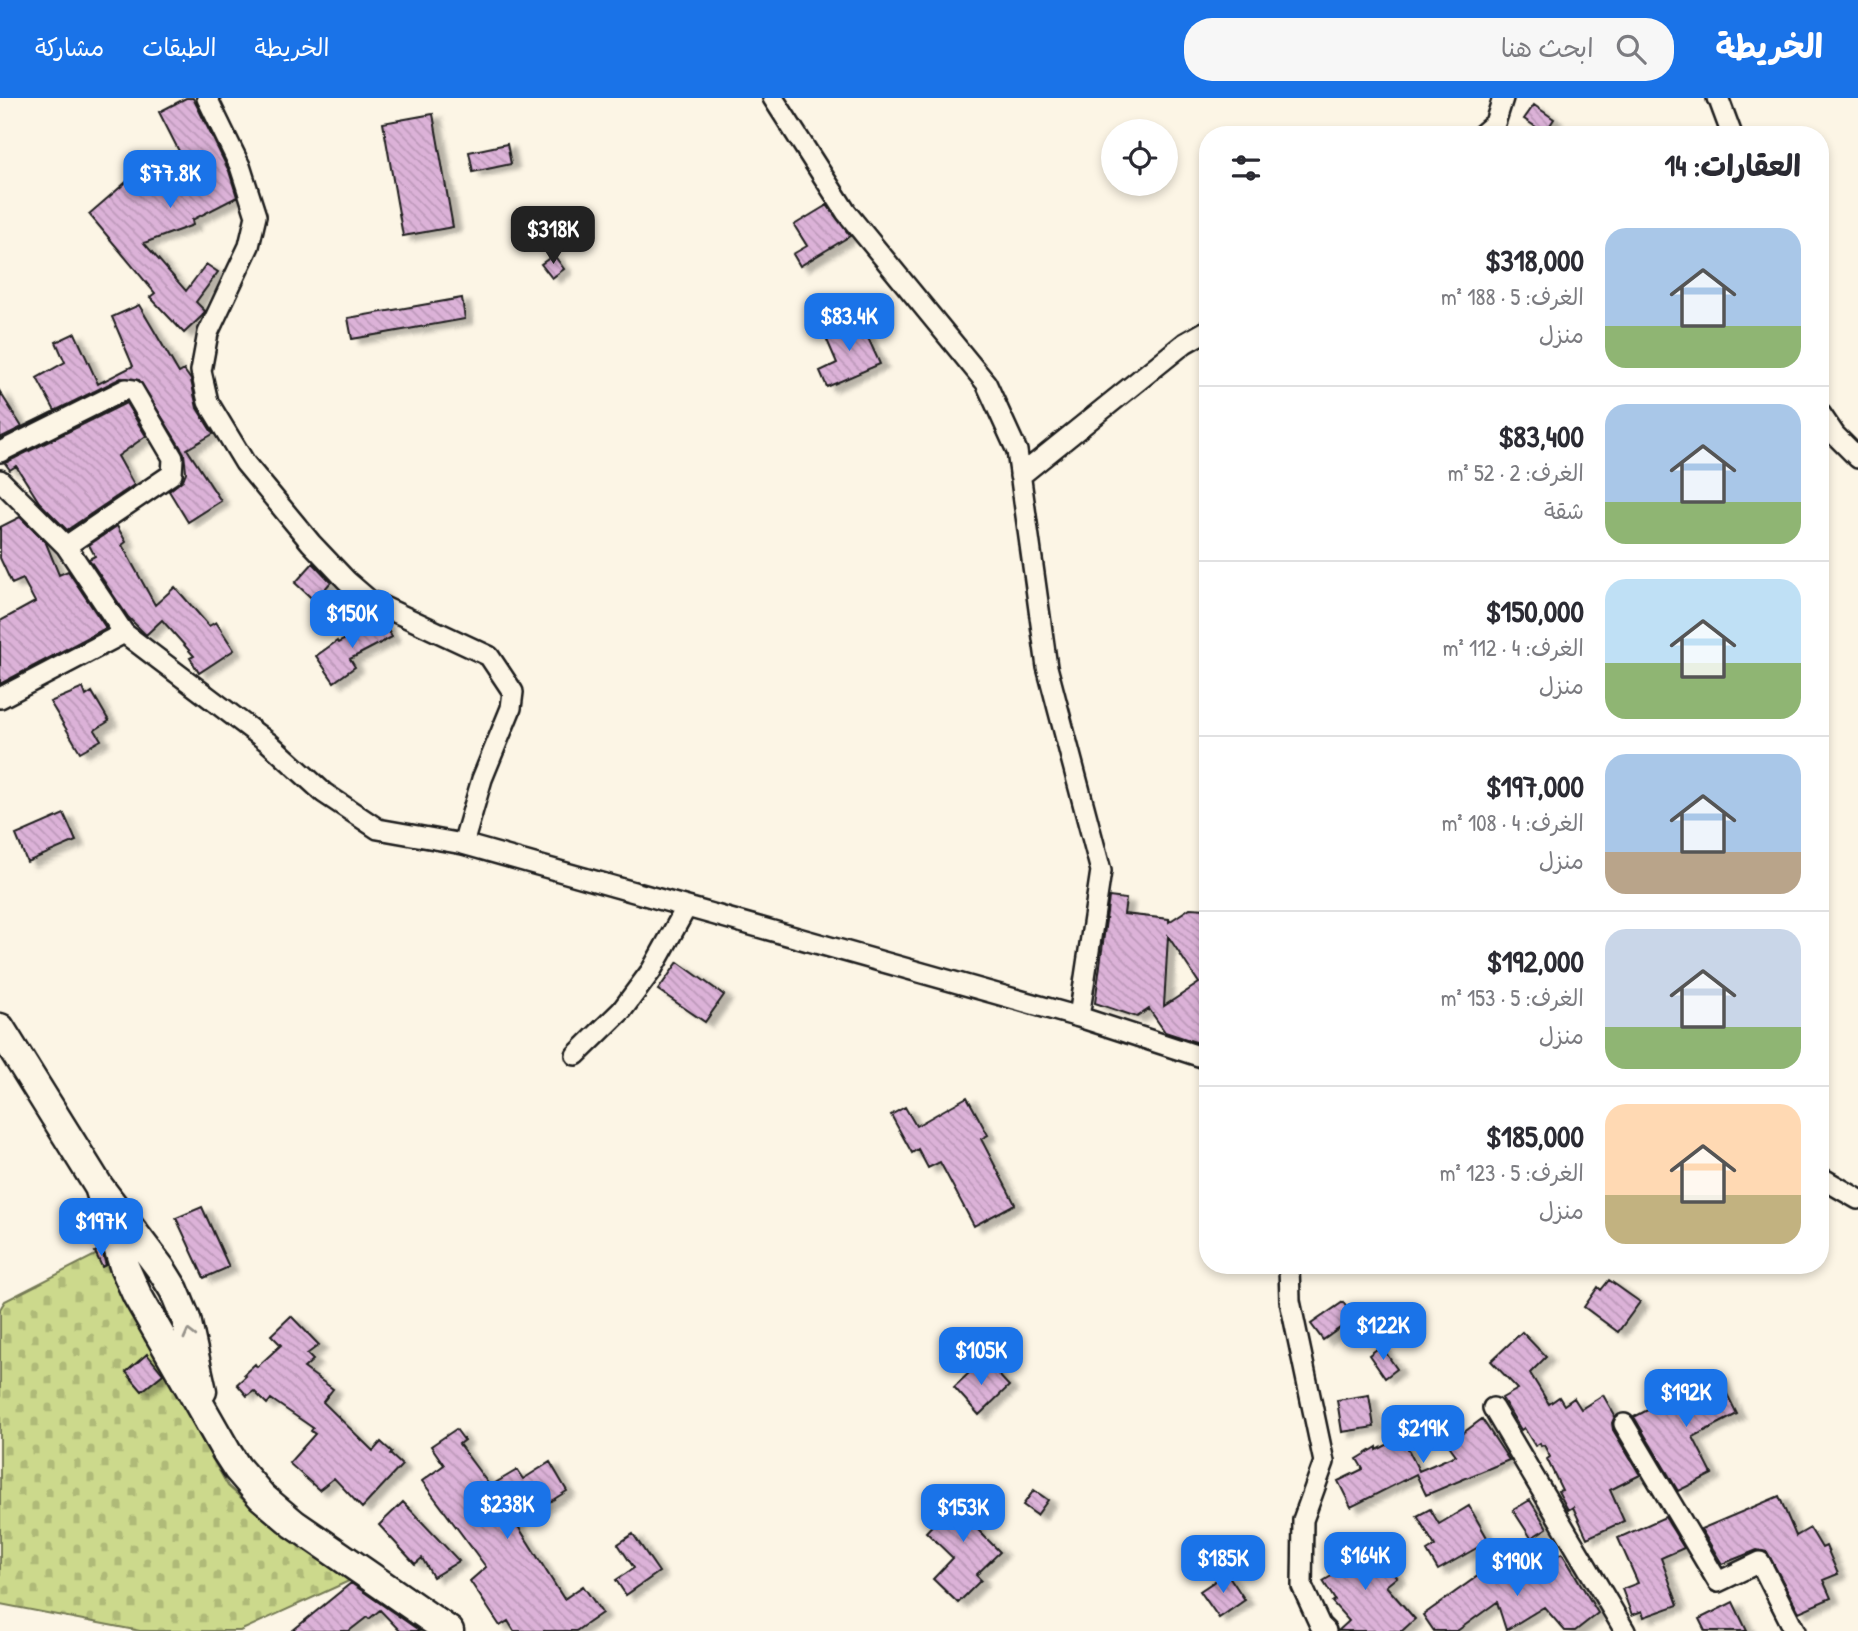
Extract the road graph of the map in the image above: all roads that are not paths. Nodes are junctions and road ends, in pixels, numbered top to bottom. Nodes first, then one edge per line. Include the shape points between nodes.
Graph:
1 (206, 98) edge
2 (773, 98) edge
3 (1503, 98) edge
4 (1717, 98) edge
5 (1491, 126) edge
6 (1729, 126) edge
7 (1199, 335) edge
8 (1829, 426) edge
9 (0, 452) edge
10 (1858, 458) edge
11 (1020, 476) junction
12 (4, 489) edge
13 (66, 546) junction
14 (124, 633) junction
15 (0, 698) edge
16 (463, 845) junction
17 (686, 908) junction
18 (1079, 1017) junction
19 (0, 1028) edge
20 (576, 1055) dead end
21 (1199, 1056) edge
22 (1829, 1182) edge
23 (1858, 1199) edge
24 (1289, 1274) edge
25 (1493, 1408) dead end
26 (1624, 1424) dead end
27 (449, 1631) edge
28 (1326, 1631) edge
29 (1625, 1631) edge
30 (1795, 1631) edge

1 - 16 street via 240,166 256,216 249,246 208,333 201,371 208,402 244,463 347,581 369,600 489,656 513,692
2 - 11 street via 846,212 986,383 1017,452
3 - 5 street
4 - 6 street
7 - 11 street
8 - 10 street
9 - 13 street via 125,389 133,390 173,458 172,474
11 - 18 street via 1047,667 1101,871
12 - 13 street
13 - 14 street
14 - 15 street
14 - 16 street via 269,743 324,793 378,829
16 - 17 street
17 - 18 street
17 - 20 street via 644,981
18 - 21 street
19 - 27 street via 99,1187 137,1295 237,1468 278,1513
22 - 23 street
24 - 28 street via 1290,1301 1324,1462 1303,1520 1302,1587
25 - 29 street
26 - 30 street via 1718,1582 1760,1562

